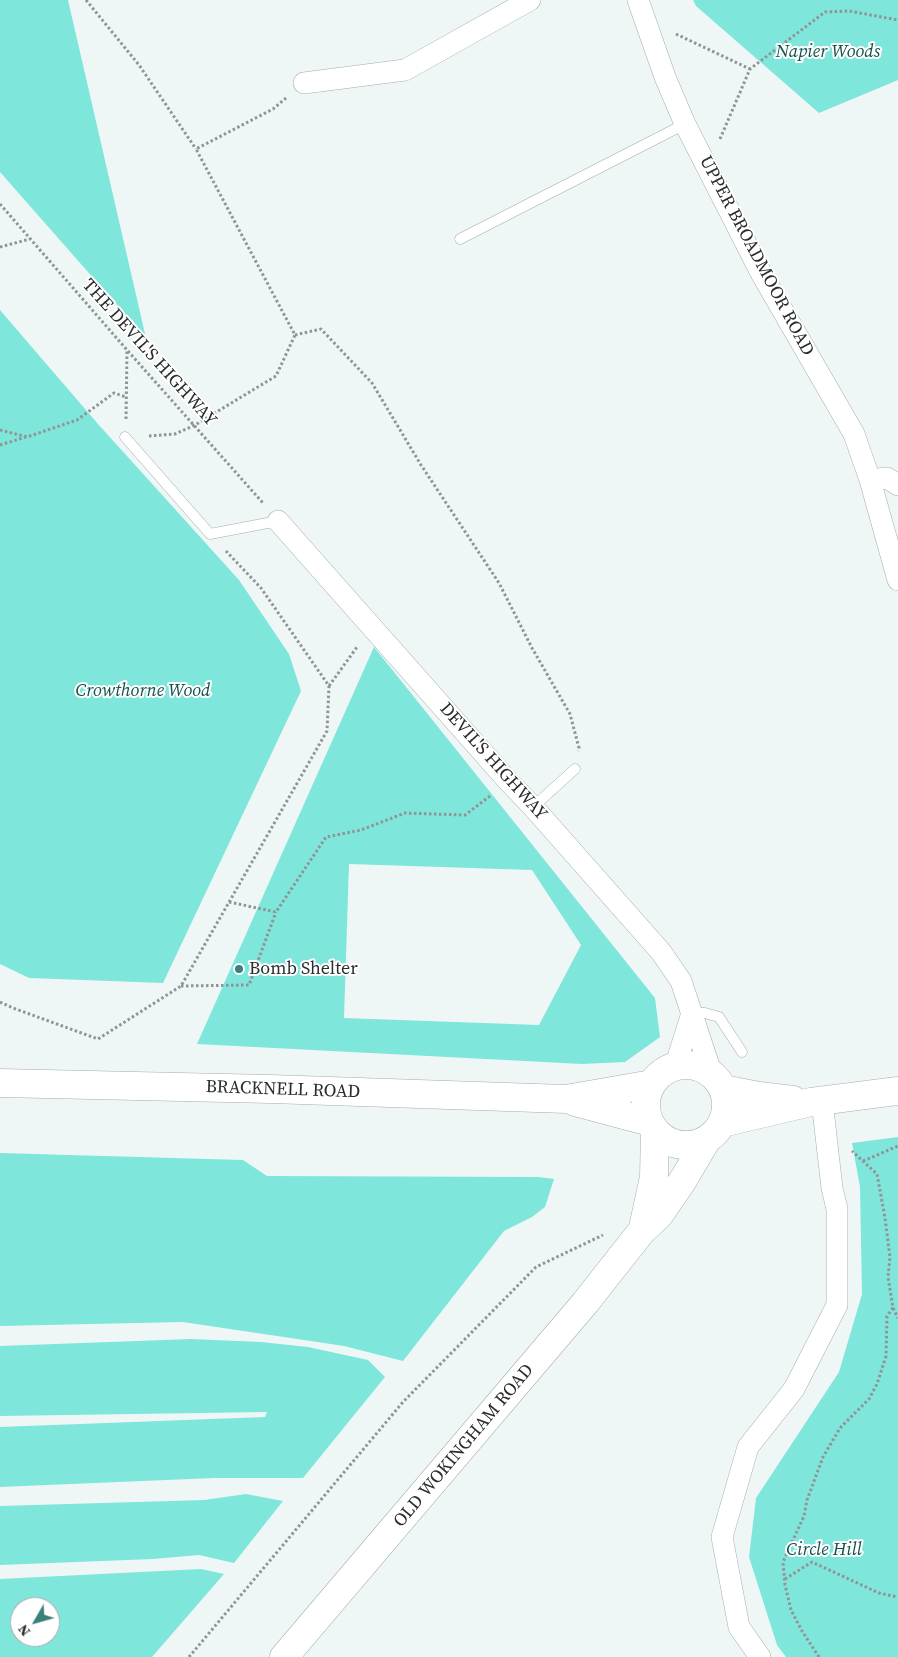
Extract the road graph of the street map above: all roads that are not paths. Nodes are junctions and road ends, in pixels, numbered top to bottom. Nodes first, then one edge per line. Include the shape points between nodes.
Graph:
1 (530, 0) edge
2 (638, 0) edge
3 (304, 84) road end
4 (685, 124) junction
5 (460, 239) dead end
6 (125, 437) road end
7 (870, 480) junction
8 (898, 485) edge
9 (278, 521) joint
10 (898, 580) edge
11 (575, 769) road end
12 (533, 807) junction
13 (692, 1013) junction
14 (742, 1052) dead end
15 (676, 1067) junction
16 (718, 1082) junction
17 (0, 1083) edge
18 (652, 1084) junction
19 (898, 1091) edge
20 (566, 1099) junction
21 (819, 1109) junction
22 (653, 1126) junction
23 (714, 1132) junction
24 (642, 1232) junction
25 (284, 1657) edge
26 (760, 1657) edge

1 - 3 street via 405,70
2 - 4 street, UPPER BROADMOOR ROAD
4 - 5 lane
4 - 7 street, UPPER BROADMOOR ROAD via 761,273 854,434
6 - 9 lane via 210,534
7 - 8 street via 888,478
7 - 10 street, UPPER BROADMOOR ROAD
9 - 12 street, DEVIL'S HIGHWAY
11 - 12 lane
12 - 13 street, DEVIL'S HIGHWAY via 661,952 681,981
13 - 14 lane via 719,1017
13 - 15 street
13 - 16 street, DEVIL'S HIGHWAY
15 - 16 main road via 701,1068
15 - 18 main road via 666,1070
16 - 21 main road via 758,1096
16 - 23 main road via 726,1100 726,1112
17 - 20 main road, BRACKNELL ROAD
18 - 20 main road, BRACKNELL ROAD
18 - 22 main road via 646,1110
19 - 21 main road
20 - 22 main road, BRACKNELL ROAD
21 - 23 main road
21 - 26 street via 837,1209 837,1305 794,1388 748,1447 722,1536 739,1627
22 - 23 main road via 666,1140 678,1145 692,1145
22 - 24 main road, OLD WOKINGHAM ROAD via 654,1177
23 - 24 main road, OLD WOKINGHAM ROAD via 673,1196
24 - 25 main road, OLD WOKINGHAM ROAD

